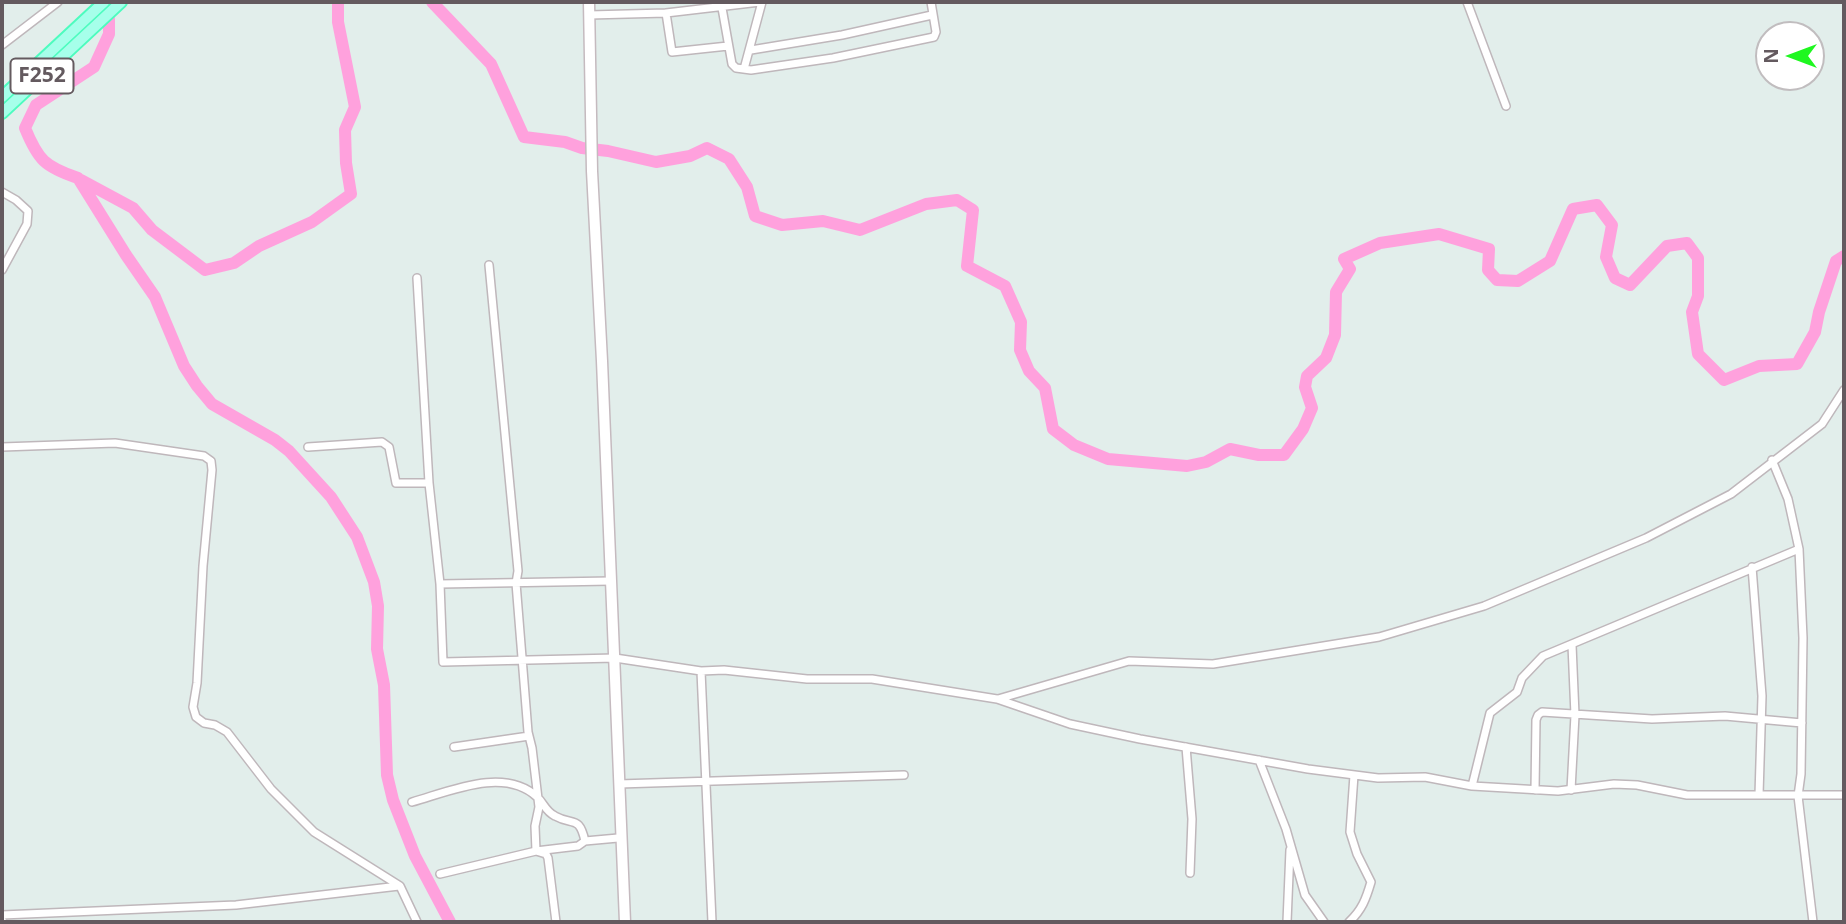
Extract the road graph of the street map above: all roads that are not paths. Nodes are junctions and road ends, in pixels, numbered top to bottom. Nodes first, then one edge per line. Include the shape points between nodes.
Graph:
1 (57, 2) edge
2 (104, 2) edge
3 (121, 2) edge
4 (589, 2) edge
5 (761, 2) edge
6 (931, 2) edge
7 (1467, 2) edge
8 (722, 8) junction
9 (666, 13) junction
10 (589, 15) junction
11 (933, 15) junction
12 (78, 35) junction
13 (2, 45) edge
14 (728, 46) junction
15 (751, 50) junction
16 (744, 69) junction
17 (2, 97) edge
18 (1506, 106) dead end
19 (2, 113) edge
20 (2, 192) edge
21 (489, 265) dead end
22 (2, 270) edge
23 (417, 278) dead end
24 (1844, 390) edge
25 (2, 447) edge
26 (308, 447) dead end
27 (1772, 460) junction
28 (429, 483) junction
29 (1799, 549) junction
30 (1752, 567) junction
31 (611, 581) junction
32 (516, 583) junction
33 (440, 584) junction
34 (1572, 645) junction
35 (615, 658) junction
36 (522, 661) junction
37 (701, 671) junction
38 (997, 699) junction
39 (1575, 715) junction
40 (1762, 719) junction
41 (1802, 723) junction
42 (529, 736) junction
43 (454, 747) dead end
44 (1186, 747) junction
45 (1259, 760) junction
46 (904, 775) dead end
47 (1354, 775) junction
48 (706, 780) junction
49 (619, 784) junction
50 (1472, 786) junction
51 (1535, 790) junction
52 (1571, 790) junction
53 (1759, 795) junction
54 (1844, 795) edge
55 (1798, 796) junction
56 (538, 797) junction
57 (412, 802) dead end
58 (618, 838) dead end
59 (585, 841) junction
60 (1291, 846) junction
61 (536, 851) junction
62 (1190, 873) dead end
63 (440, 874) dead end
64 (400, 886) junction
65 (2, 915) edge
66 (417, 922) edge
67 (556, 922) edge
68 (625, 922) edge
69 (712, 922) edge
70 (1287, 922) edge
71 (1324, 922) edge
72 (1349, 922) edge
73 (1813, 922) edge

1 - 13 street
2 - 12 main road, F252
3 - 12 main road, F252
4 - 10 street
5 - 8 street
5 - 15 street
6 - 11 street
7 - 18 street
8 - 9 street
8 - 14 street
9 - 10 street
9 - 14 street via 672,52
10 - 31 street
11 - 15 street
11 - 16 street via 934,37 833,58
12 - 17 main road, F252
12 - 19 main road, F252
14 - 16 street via 733,66
15 - 16 street
20 - 22 street via 28,211 27,224
21 - 32 street
23 - 28 street
24 - 27 street via 1822,424
25 - 64 street via 115,443 204,456 211,461 196,717 228,732 271,789 314,832
26 - 28 street via 382,442 389,447 396,483
27 - 29 street via 1788,499
27 - 38 street via 1731,494 1646,538 1484,606 1379,637 1213,664 1129,661
28 - 33 street
29 - 30 street
29 - 41 street
30 - 34 street
30 - 40 street
31 - 32 street
31 - 35 street
32 - 33 street
32 - 36 street
33 - 36 street via 443,662
34 - 39 street
34 - 50 street via 1543,656 1522,678 1517,692 1490,713
35 - 36 street
35 - 37 street
35 - 49 street
36 - 42 street
37 - 38 street via 872,679
37 - 48 street
38 - 44 street via 1070,724
39 - 40 street
39 - 51 street via 1538,715
39 - 52 street
40 - 41 street
40 - 53 street
41 - 55 street
42 - 43 street
42 - 56 street
44 - 45 street
44 - 62 street via 1192,820
45 - 47 street
45 - 60 street
46 - 48 street
47 - 50 street via 1425,777
47 - 72 street via 1350,832 1370,882 1359,912
48 - 49 street
48 - 69 street
49 - 68 street
50 - 51 street
51 - 52 street
52 - 53 street via 1614,784 1687,795
53 - 55 street
54 - 55 street
55 - 73 street
56 - 57 street via 516,785 496,782
56 - 59 street via 545,809 581,827
56 - 61 street
58 - 59 street
59 - 61 street via 568,849
60 - 70 street
60 - 71 street via 1305,895
61 - 63 street
61 - 67 street via 548,858
64 - 65 street via 236,905
64 - 66 street

